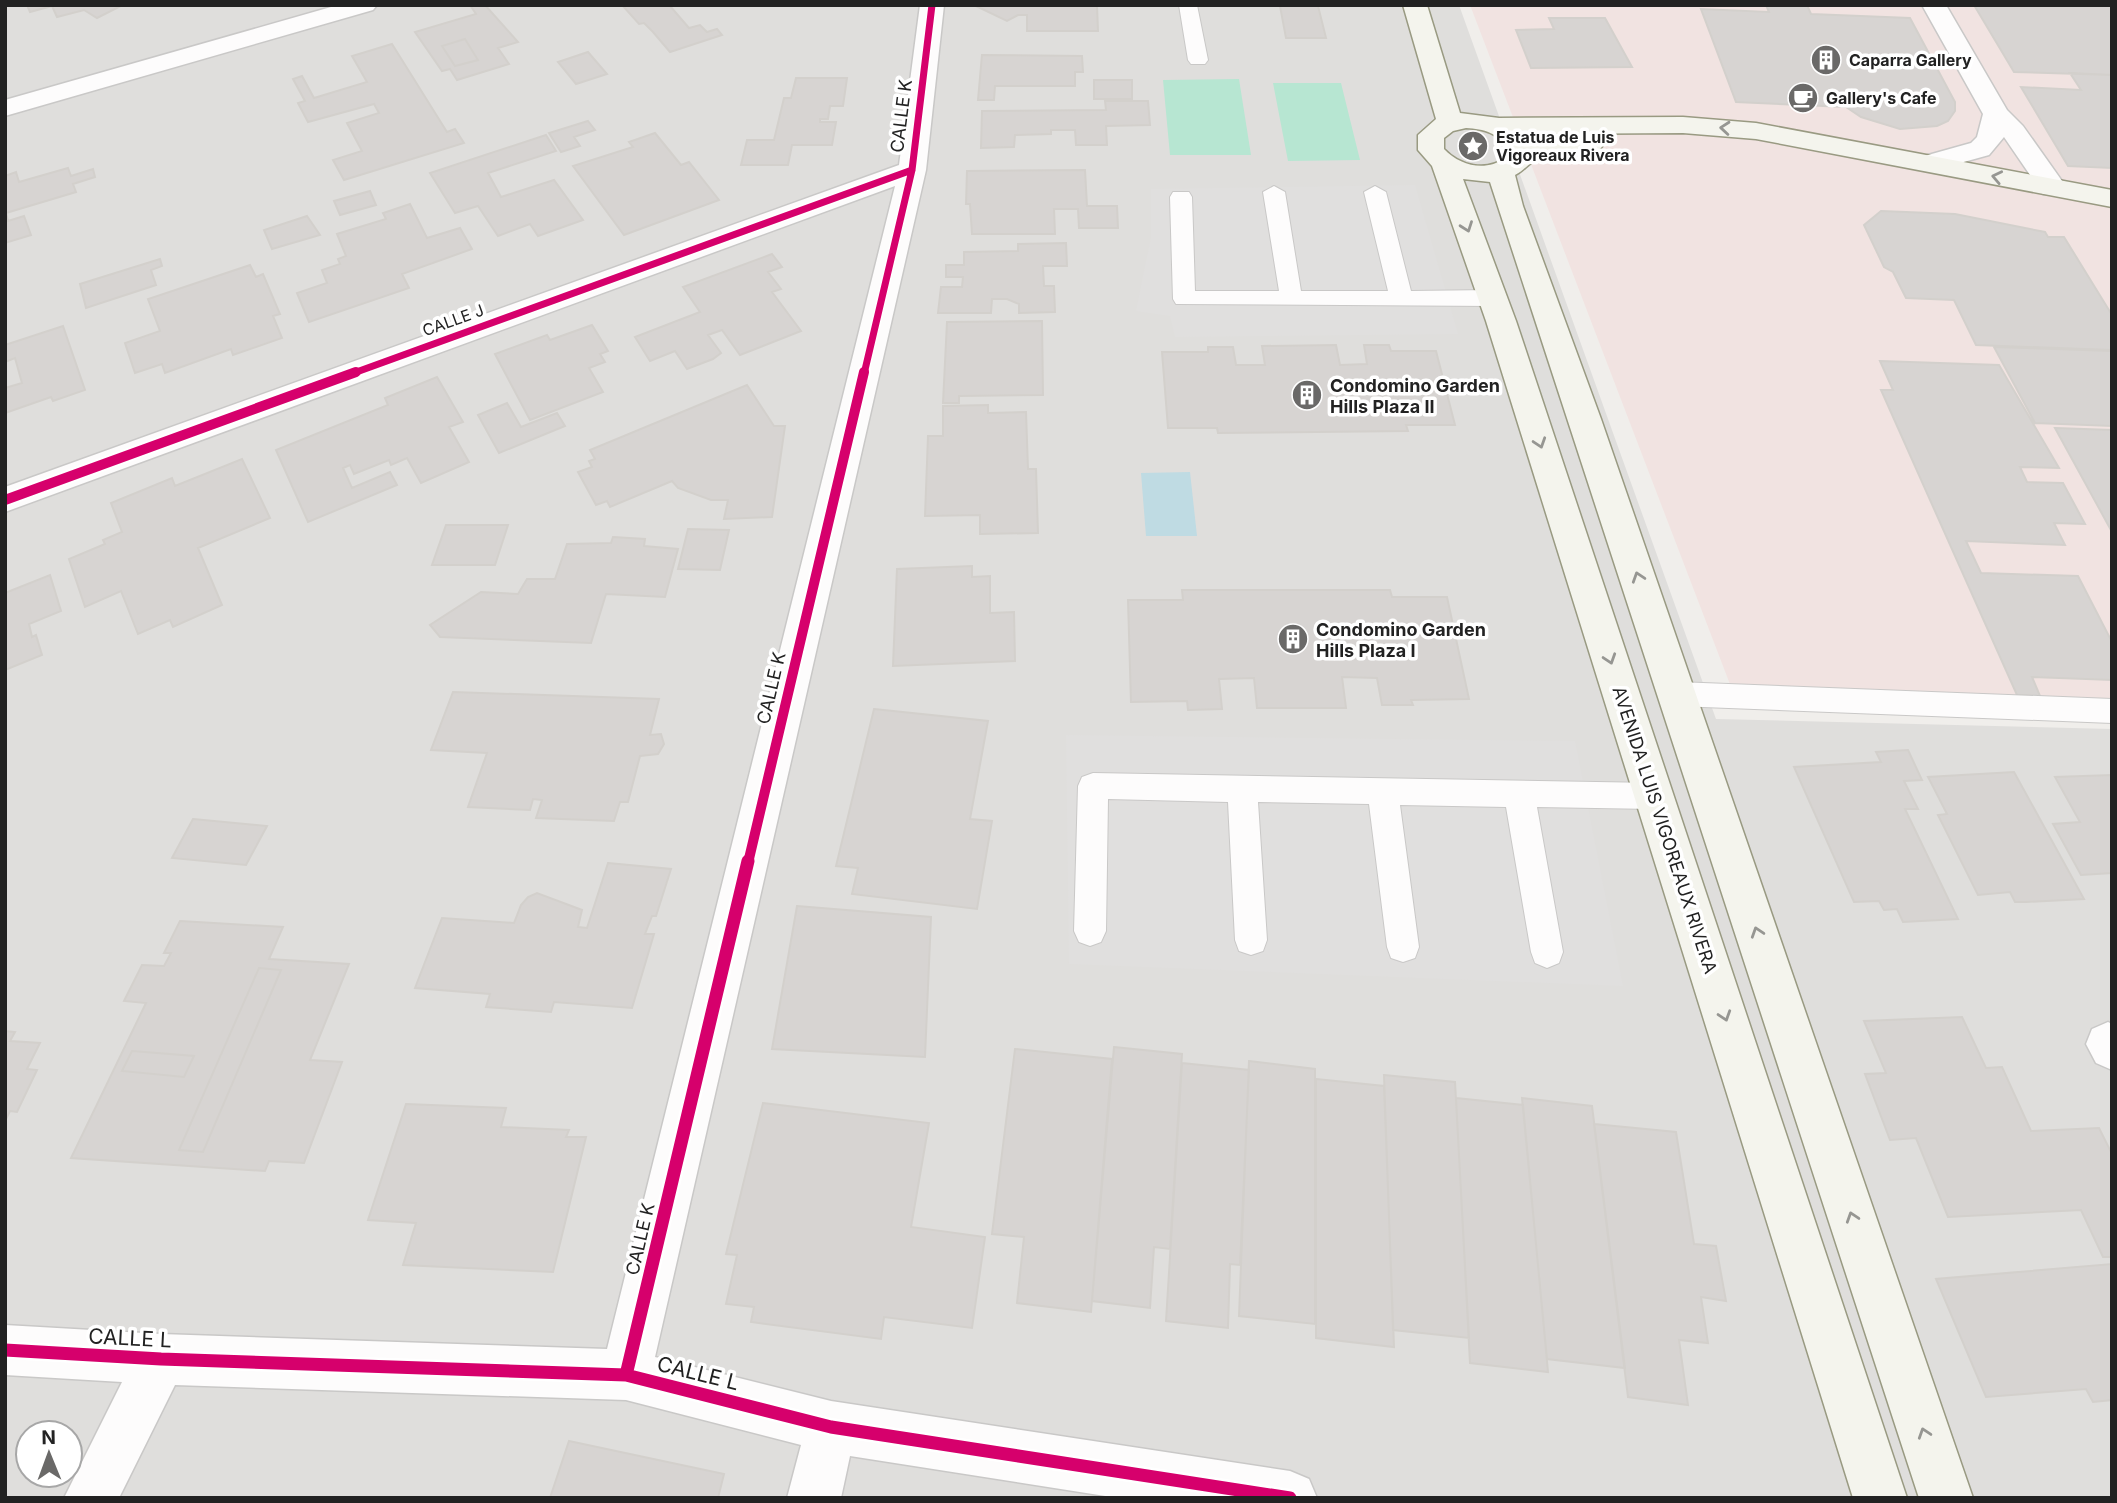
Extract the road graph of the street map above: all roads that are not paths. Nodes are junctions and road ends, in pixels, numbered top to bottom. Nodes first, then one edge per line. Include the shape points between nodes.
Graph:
1 (365, 5) edge
2 (932, 5) edge
3 (1188, 5) edge
4 (1415, 5) edge
5 (1934, 5) edge
6 (1198, 60) dead end
7 (5, 108) edge
8 (1996, 114) junction
9 (1450, 122) junction
10 (1496, 126) junction
11 (1444, 163) junction
12 (1931, 163) junction
13 (1511, 164) junction
14 (912, 170) junction
15 (2053, 188) junction
16 (1274, 192) dead end
17 (1375, 192) dead end
18 (1181, 197) dead end
19 (2112, 199) edge
20 (2112, 222) edge
21 (1291, 298) junction
22 (1401, 298) junction
23 (1492, 298) junction
24 (5, 500) edge
25 (1677, 694) junction
26 (2112, 711) edge
27 (1242, 788) junction
28 (1382, 791) junction
29 (1519, 793) junction
30 (1654, 796) junction
31 (1090, 931) dead end
32 (1251, 940) dead end
33 (1403, 947) dead end
34 (1547, 952) dead end
35 (5, 1350) edge
36 (161, 1359) junction
37 (626, 1375) junction
38 (831, 1427) junction
39 (91, 1498) edge
40 (814, 1498) edge
41 (1290, 1498) edge
42 (1880, 1498) edge
43 (1946, 1498) edge

1 - 7 street
2 - 14 street, CALLE K
3 - 6 lane
4 - 9 main road
5 - 8 street
8 - 12 street via 1990,140 1980,149
8 - 15 street
9 - 10 main road via 1480,121
9 - 11 main road, AVENIDA LUIS VIGOREAUX RIVERA via 1434,131 1430,140 1431,149
12 -> 10 main road via 1718,127
10 - 13 main road via 1517,140
11 - 13 main road via 1472,173
11 -> 23 main road, AVENIDA LUIS VIGOREAUX RIVERA
15 -> 12 main road
13 - 20 main road via 1562,146 1753,149
25 -> 13 main road via 1509,206
14 - 24 street, CALLE J
14 - 37 street, CALLE K
15 - 19 main road
16 - 21 lane
17 - 22 lane
18 - 21 lane via 1184,299
21 - 22 lane
22 - 23 lane
23 -> 30 main road, AVENIDA LUIS VIGOREAUX RIVERA
25 - 26 lane
43 -> 25 main road
27 - 28 lane
27 - 31 lane via 1093,786
27 - 32 lane
28 - 29 lane
28 - 33 lane
29 - 30 lane
29 - 34 lane
30 -> 42 main road, AVENIDA LUIS VIGOREAUX RIVERA
35 - 36 street, CALLE L
36 - 37 street, CALLE L
36 - 39 street
37 - 38 street, CALLE L
38 - 40 street
38 - 41 street, CALLE L

